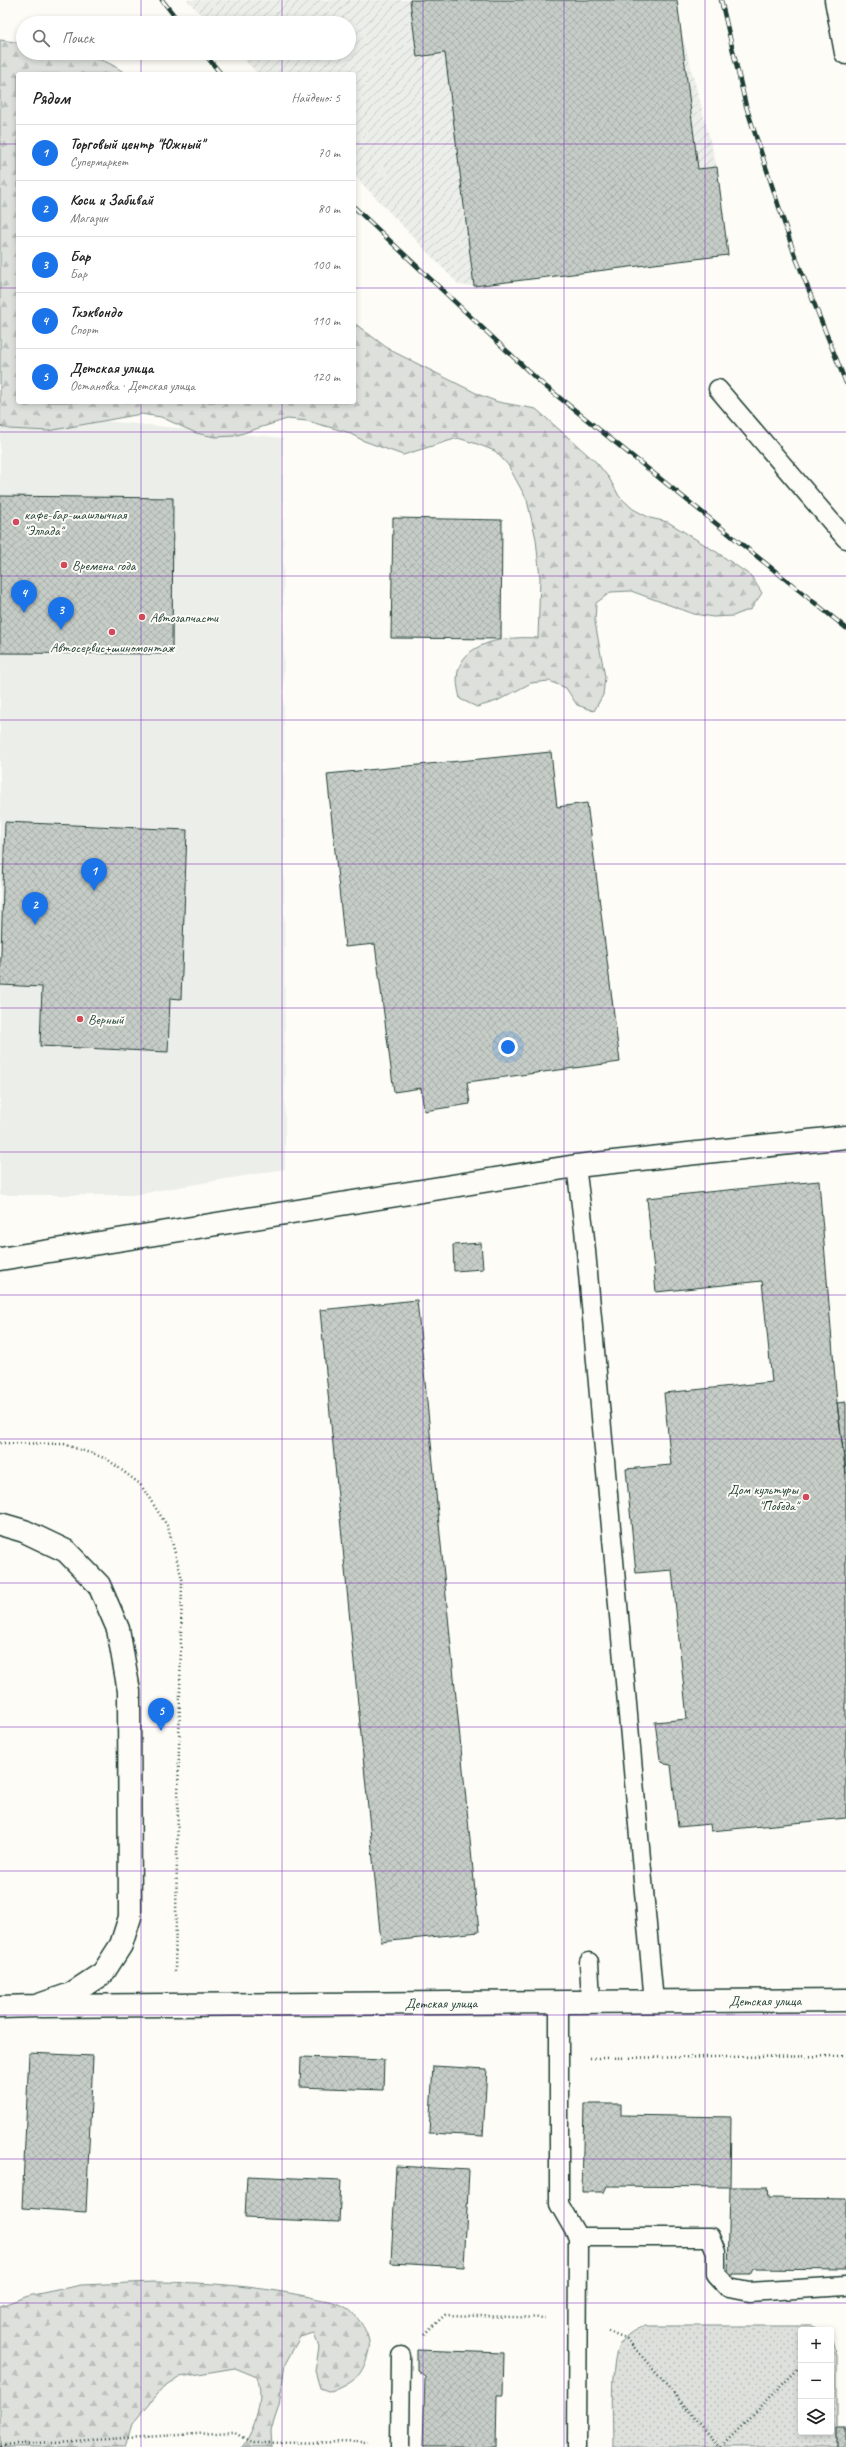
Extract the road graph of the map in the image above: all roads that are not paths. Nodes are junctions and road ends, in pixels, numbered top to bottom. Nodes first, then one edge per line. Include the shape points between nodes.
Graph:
1 (836, 0) edge
2 (846, 53) edge
3 (718, 389) dead end
4 (846, 539) edge
5 (846, 1137) edge
6 (576, 1166) junction
7 (0, 1259) edge
8 (0, 1524) edge
9 (589, 1962) dead end
10 (846, 2000) edge
11 (591, 2002) junction
12 (654, 2002) junction
13 (559, 2003) junction
14 (36, 2006) junction
15 (0, 2007) edge
16 (578, 2237) junction
17 (846, 2286) edge
18 (401, 2356) dead end
19 (400, 2444) edge
20 (578, 2447) edge

1 - 2 street
3 - 4 lane
5 - 6 street
6 - 7 street
6 - 12 lane
8 - 14 street via 24,1530 66,1551 100,1585 118,1629 129,1691 130,1917 121,1945 103,1973 71,1994
9 - 11 lane
10 - 12 street, Детская улица
11 - 12 street, Детская улица
11 - 13 street, Детская улица
13 - 14 street, Детская улица
13 - 16 lane via 559,2204
14 - 15 street, Детская улица
16 - 17 lane via 710,2236 716,2252 716,2274 729,2288 749,2292
16 - 20 lane
18 - 19 lane

